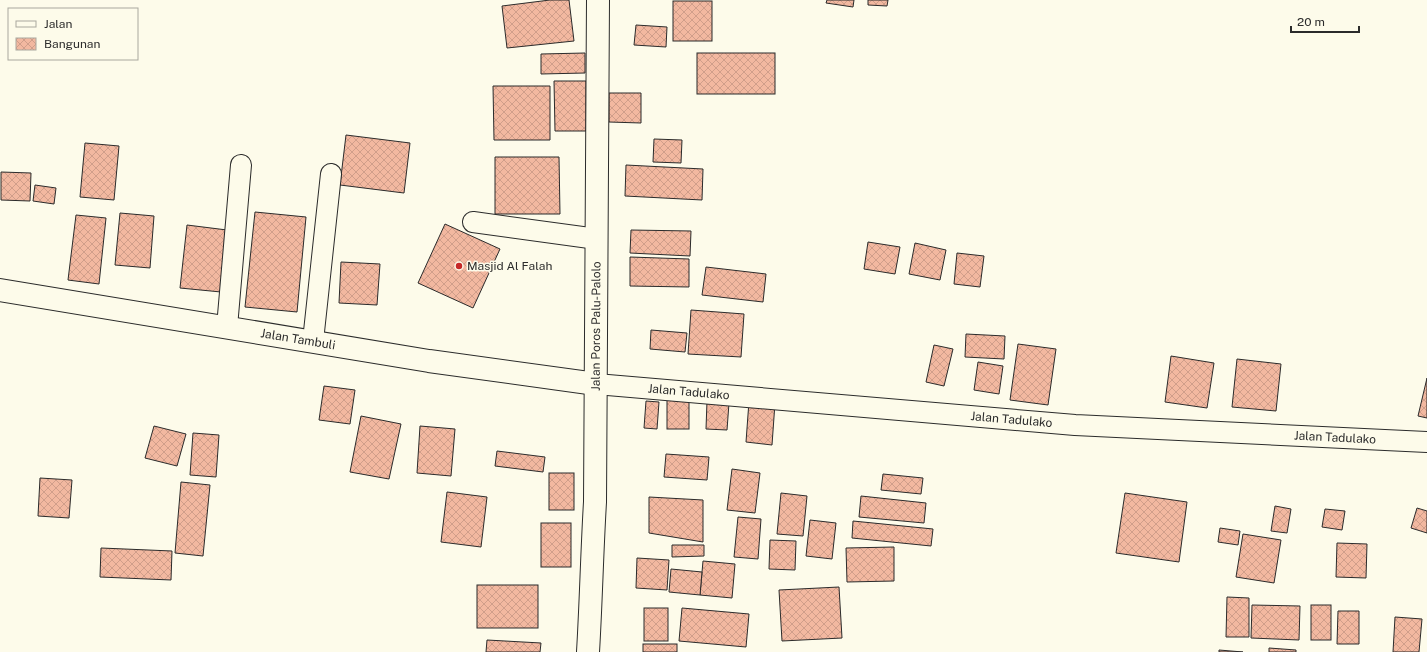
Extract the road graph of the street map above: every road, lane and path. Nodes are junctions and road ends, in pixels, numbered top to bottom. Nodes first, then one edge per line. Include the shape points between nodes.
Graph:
1 (598, 0) edge
2 (242, 165) dead end
3 (331, 174) dead end
4 (473, 222) dead end
5 (597, 239) junction
6 (0, 290) edge
7 (227, 327) junction
8 (313, 341) junction
9 (596, 384) junction
10 (1427, 442) edge
11 (588, 652) edge

1 - 5 main road, Jalan Poros Palu-Palolo
2 - 7 street
3 - 8 street
4 - 5 street
5 - 9 main road, Jalan Poros Palu-Palolo
6 - 7 main road, Jalan Tambuli
7 - 8 main road, Jalan Tambuli
8 - 9 main road, Jalan Tambuli via 429,362
9 - 10 street, Jalan Tadulako via 1075,425
9 - 11 main road, Jalan Poros Palu-Palolo via 593,580

